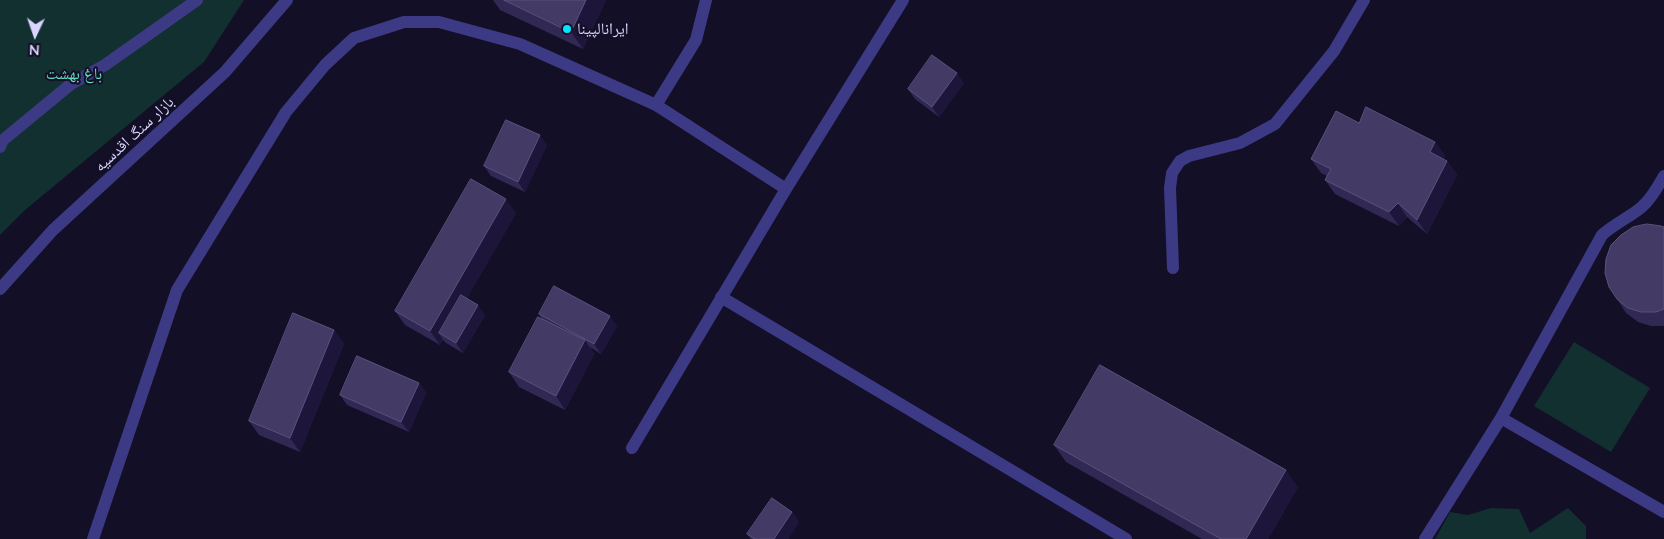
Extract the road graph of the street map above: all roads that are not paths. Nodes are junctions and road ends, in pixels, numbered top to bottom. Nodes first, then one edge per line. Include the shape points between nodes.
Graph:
1 (197, 0) edge
2 (287, 0) edge
3 (706, 0) edge
4 (903, 0) edge
5 (1364, 0) edge
6 (656, 104) junction
7 (1, 142) edge
8 (1664, 176) edge
9 (786, 189) junction
10 (1174, 268) dead end
11 (0, 289) edge
12 (721, 297) junction
13 (1501, 418) junction
14 (632, 448) dead end
15 (1664, 512) edge
16 (93, 539) edge
17 (1126, 539) edge
18 (1425, 539) edge

1 - 7 street via 105,65 71,84
2 - 11 street, بازار سنگ اقدسیه via 224,72 53,230
3 - 6 street via 696,40
4 - 9 street
5 - 10 street via 1334,51 1275,124 1240,143 1180,161 1172,173 1170,188
6 - 9 street
6 - 16 street via 520,44 439,22 404,22 354,38 286,112 177,290
8 - 13 street via 1638,210 1602,235
9 - 12 street
12 - 14 street
12 - 17 street
13 - 15 street
13 - 18 street

